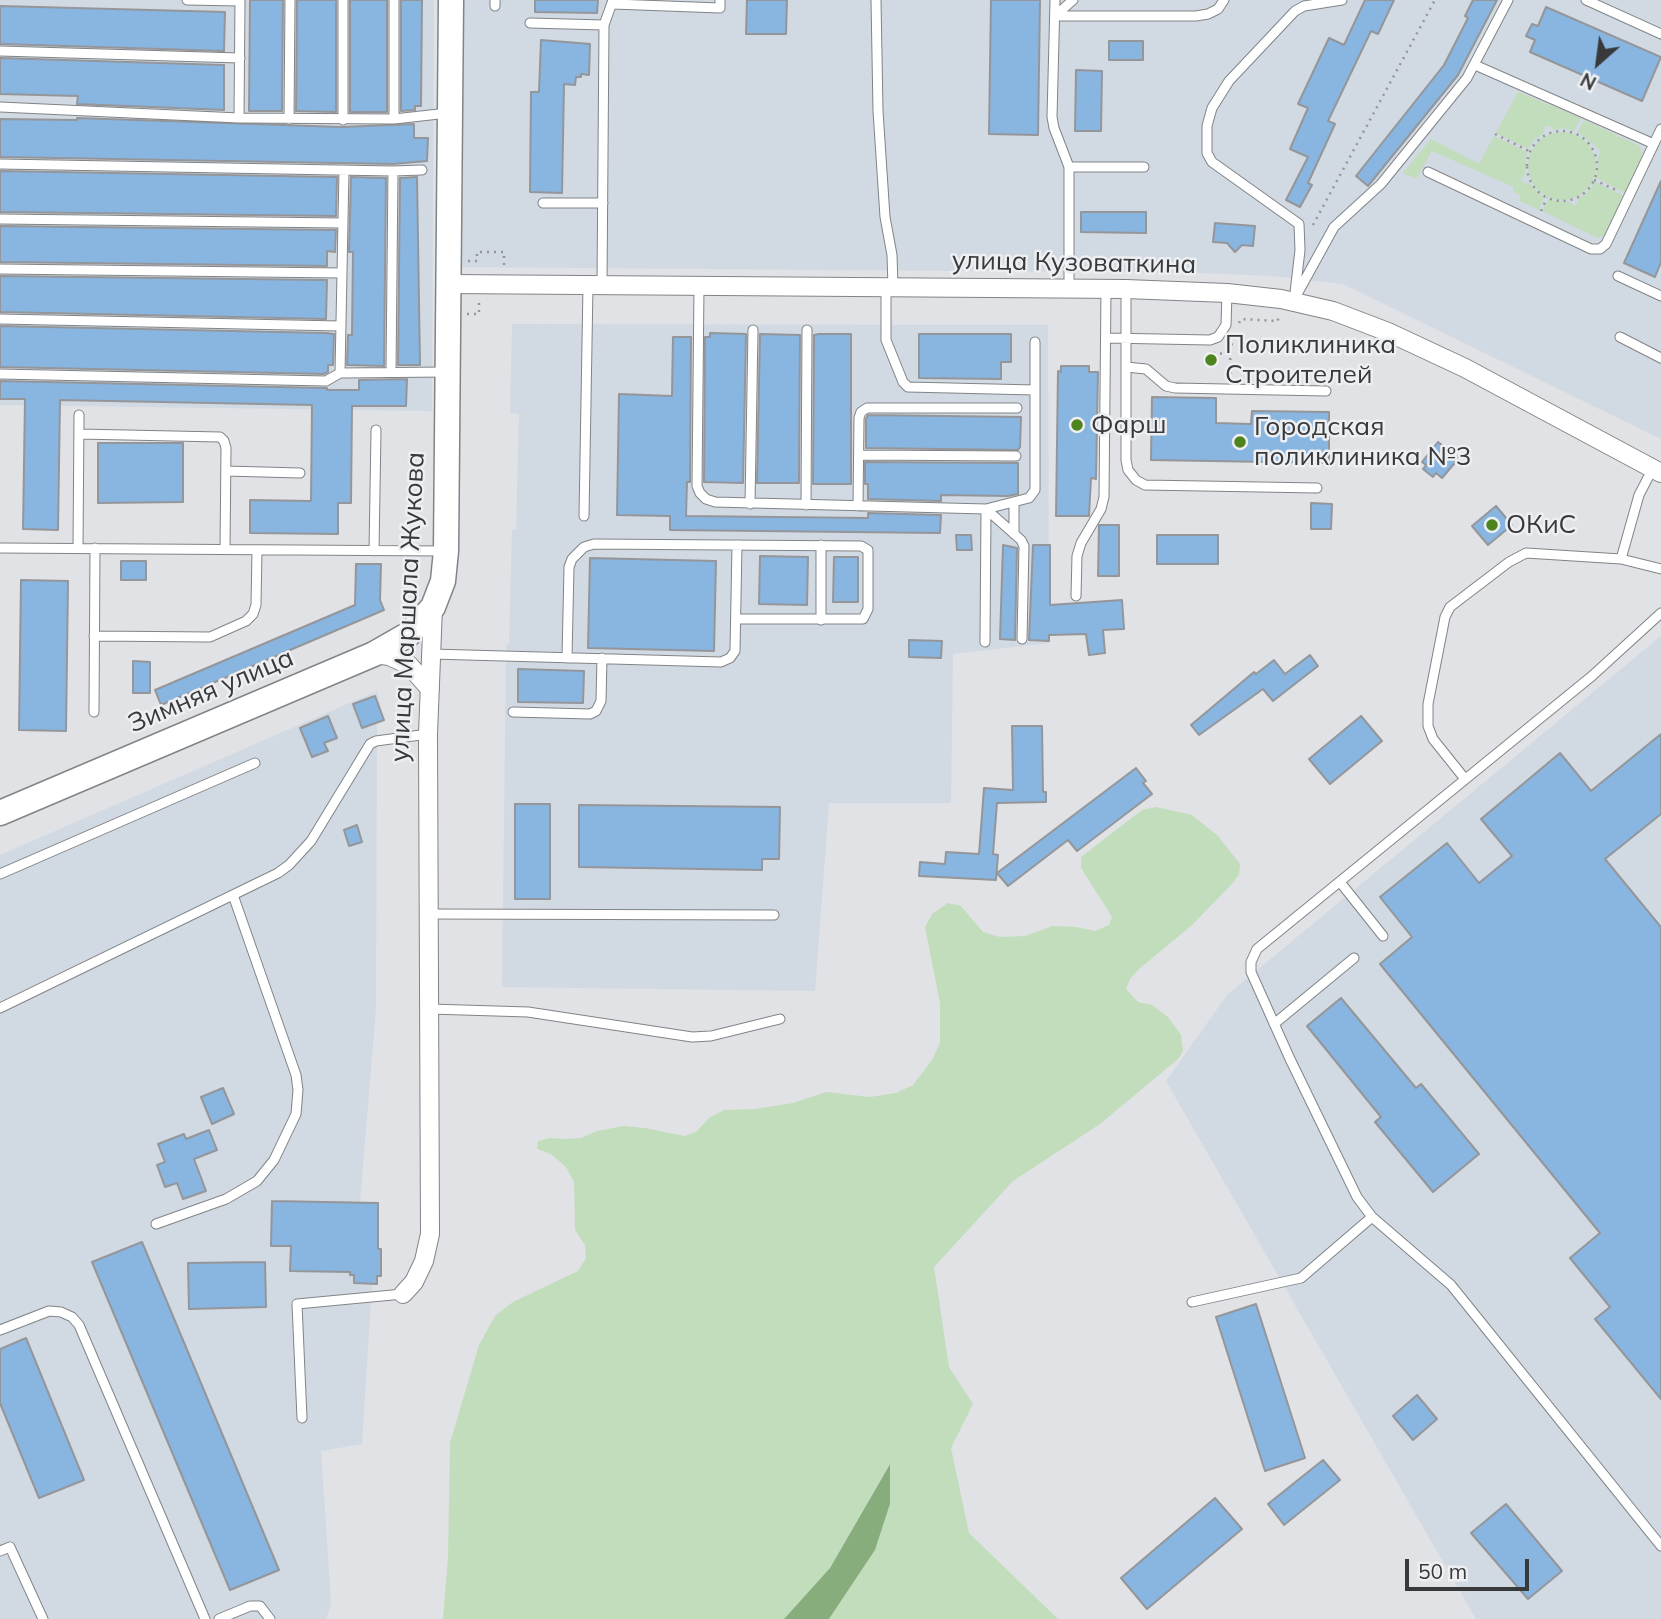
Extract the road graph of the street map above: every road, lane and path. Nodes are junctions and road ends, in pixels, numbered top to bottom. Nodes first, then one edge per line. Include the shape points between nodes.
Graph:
1 (187, 0) edge
2 (290, 0) edge
3 (343, 0) edge
4 (394, 0) edge
5 (451, 0) edge
6 (720, 0) edge
7 (876, 0) edge
8 (1055, 0) edge
9 (1073, 0) edge
10 (1224, 0) edge
11 (1342, 0) edge
12 (1435, 0) edge
13 (1508, 0) edge
14 (1586, 0) edge
15 (240, 1) edge
16 (613, 2) edge
17 (1055, 16) junction
18 (530, 23) dead end
19 (604, 25) junction
20 (1661, 34) edge
21 (0, 51) edge
22 (240, 58) junction
23 (1475, 65) junction
24 (0, 107) edge
25 (450, 112) junction
26 (239, 118) junction
27 (289, 119) junction
28 (394, 119) junction
29 (343, 120) junction
30 (1661, 129) edge
31 (1495, 134) dead end
32 (1654, 144) junction
33 (1529, 151) junction
34 (0, 164) edge
35 (1069, 167) junction
36 (1144, 167) dead end
37 (344, 170) junction
38 (422, 170) dead end
39 (393, 171) junction
40 (1428, 172) dead end
41 (1594, 180) junction
42 (1629, 196) junction
43 (542, 203) dead end
44 (603, 203) junction
45 (0, 219) edge
46 (342, 222) junction
47 (1300, 250) junction
48 (466, 261) dead end
49 (0, 269) edge
50 (341, 273) junction
51 (1618, 276) dead end
52 (447, 284) junction
53 (503, 285) junction
54 (595, 286) junction
55 (699, 286) junction
56 (889, 287) junction
57 (1069, 289) junction
58 (1106, 289) junction
59 (1126, 289) junction
60 (1227, 293) junction
61 (1661, 296) edge
62 (1287, 300) junction
63 (0, 318) edge
64 (340, 326) junction
65 (753, 330) dead end
66 (807, 330) dead end
67 (1620, 337) dead end
68 (1106, 338) junction
69 (1126, 338) junction
70 (1035, 342) dead end
71 (1204, 353) dead end
72 (1230, 354) junction
73 (1661, 358) edge
74 (1126, 367) junction
75 (391, 372) junction
76 (447, 372) junction
77 (340, 373) junction
78 (0, 374) edge
79 (1231, 389) junction
80 (1035, 390) junction
81 (1326, 391) dead end
82 (1017, 408) dead end
83 (79, 415) dead end
84 (376, 430) dead end
85 (79, 433) junction
86 (859, 455) junction
87 (1016, 456) dead end
88 (1657, 470) edge
89 (226, 471) junction
90 (300, 473) dead end
91 (1317, 488) dead end
92 (750, 503) junction
93 (1014, 503) junction
94 (806, 505) junction
95 (858, 506) junction
96 (986, 509) junction
97 (584, 516) dead end
98 (1014, 534) junction
99 (737, 545) junction
100 (821, 545) junction
101 (0, 548) edge
102 (78, 548) junction
103 (95, 548) junction
104 (225, 550) junction
105 (257, 550) junction
106 (374, 551) junction
107 (446, 551) junction
108 (1621, 559) junction
109 (1661, 569) edge
110 (1076, 596) dead end
111 (433, 607) junction
112 (1661, 613) edge
113 (736, 619) junction
114 (821, 620) junction
115 (94, 636) junction
116 (1023, 639) dead end
117 (985, 642) dead end
118 (374, 654) junction
119 (431, 654) junction
120 (567, 658) junction
121 (602, 658) junction
122 (430, 689) junction
123 (94, 712) dead end
124 (513, 712) dead end
125 (428, 734) junction
126 (255, 763) dead end
127 (1465, 779) junction
128 (0, 813) edge
129 (0, 874) edge
130 (1340, 882) junction
131 (233, 895) junction
132 (429, 914) junction
133 (774, 915) dead end
134 (1383, 936) dead end
135 (1354, 958) dead end
136 (0, 1008) edge
137 (430, 1009) junction
138 (780, 1019) dead end
139 (1274, 1024) junction
140 (1372, 1217) junction
141 (156, 1224) dead end
142 (403, 1294) joint
143 (1192, 1302) dead end
144 (0, 1330) edge
145 (302, 1418) dead end
146 (1661, 1546) edge
147 (0, 1551) edge
148 (43, 1619) edge
149 (205, 1619) edge
150 (219, 1619) edge
151 (270, 1619) edge

1 - 15 lane
2 - 27 lane
3 - 29 lane
4 - 28 lane
5 - 25 main road, улица Маршала Жукова
6 - 16 lane via 720,8
7 - 56 lane via 878,111 892,255
8 - 17 lane
9 - 17 lane
10 - 17 lane via 1217,9 1196,16
11 - 47 lane via 1295,11 1229,81 1207,126 1212,162 1297,221
12 - 47 path
13 - 23 lane
14 - 20 lane
15 - 22 lane
16 - 19 lane
17 - 35 lane via 1052,117
18 - 19 lane
19 - 44 lane
21 - 22 lane
22 - 26 lane
23 - 32 lane
23 - 62 lane via 1381,184 1334,227
24 - 26 lane
25 - 28 lane
25 - 52 main road, улица Маршала Жукова
26 - 27 lane
27 - 29 lane
28 - 29 lane
30 - 32 lane
31 - 33 path
32 - 42 lane
33 - 41 path via 1550,132 1574,132 1595,153
33 - 41 path via 1530,181 1547,198 1576,198
34 - 37 lane
35 - 36 lane
35 - 57 lane
37 - 39 lane
37 - 46 lane
38 - 39 lane
39 - 75 lane
40 - 42 lane via 1591,248 1606,244
41 - 42 path
43 - 44 lane
44 - 54 lane
45 - 46 lane
46 - 50 lane
47 - 62 lane
48 - 53 path via 477,261 477,252 504,252
49 - 50 lane
50 - 64 lane
51 - 61 lane
52 - 53 street, улица Кузоваткина
52 - 76 main road, улица Маршала Жукова
53 - 54 street, улица Кузоваткина
54 - 55 street, улица Кузоваткина
54 - 97 lane
55 - 56 street, улица Кузоваткина
55 - 92 lane via 697,486 699,493 715,502
56 - 57 street, улица Кузоваткина
56 - 80 lane via 886,341 908,387
57 - 58 street, улица Кузоваткина
58 - 59 street, улица Кузоваткина
58 - 68 lane
59 - 60 street, улица Кузоваткина
59 - 69 lane
60 - 62 street, улица Кузоваткина
60 - 69 lane via 1226,325 1218,337
62 - 72 path via 1278,321 1241,319 1234,329
62 - 88 street, улица Кузоваткина via 1388,332
63 - 64 lane
64 - 77 lane
65 - 92 lane
66 - 94 lane
67 - 73 lane
68 - 69 lane
68 - 110 lane via 1104,497 1077,556
69 - 74 lane
70 - 80 lane
71 - 72 path
72 - 79 path
74 - 79 lane via 1146,369 1175,388
74 - 91 lane via 1126,460 1136,480 1145,485
75 - 76 lane
75 - 77 lane
76 - 107 main road, улица Маршала Жукова
77 - 78 lane via 326,381
79 - 81 lane
80 - 93 lane via 1035,490 1029,498
82 - 86 lane via 867,408 859,418
83 - 85 lane
84 - 106 lane
85 - 89 lane via 214,435 224,441
85 - 102 lane
86 - 87 lane
86 - 95 lane
88 - 108 lane via 1639,495
89 - 90 lane
89 - 104 lane
92 - 94 lane
93 - 96 lane
93 - 98 lane
94 - 95 lane
95 - 96 lane
96 - 98 lane
96 - 117 lane
98 - 116 lane via 1024,546
99 - 100 lane
99 - 113 lane
99 - 120 lane via 584,547 569,567
100 - 114 lane
100 - 114 lane via 860,546 869,554 867,615 857,621
101 - 102 lane
102 - 103 lane
103 - 104 lane
103 - 115 lane
104 - 105 lane
105 - 106 lane
105 - 115 lane via 256,605 246,621 210,637
106 - 107 lane
107 - 111 main road, улица Маршала Жукова via 443,581
108 - 109 lane
108 - 127 lane via 1518,555 1450,607 1428,704 1428,726
111 - 118 main road, Зимняя улица via 410,634
111 - 119 street, улица Маршала Жукова
112 - 127 lane
113 - 114 lane
113 - 121 lane via 735,652 721,662
115 - 123 lane
118 - 119 street
118 - 122 street via 409,665
118 - 128 main road, Зимняя улица
119 - 120 lane
119 - 122 street, улица Маршала Жукова
120 - 121 lane
121 - 124 lane via 601,701 596,711
122 - 125 street, улица Маршала Жукова
125 - 131 lane via 370,744 324,823 299,855 278,873
125 - 132 street, улица Маршала Жукова
126 - 129 lane
127 - 130 lane
130 - 134 lane
130 - 139 lane via 1257,949 1251,961 1251,972
131 - 136 lane
131 - 141 lane via 296,1075 296,1114 274,1160 257,1181 226,1199
132 - 133 lane
132 - 137 street, улица Маршала Жукова
135 - 139 lane
137 - 138 lane via 528,1012 692,1037
137 - 142 street, улица Маршала Жукова via 430,1234 424,1261
139 - 140 lane via 1357,1197
140 - 143 lane via 1301,1278
140 - 146 lane via 1451,1285
142 - 145 lane via 298,1304
144 - 149 lane via 49,1311 72,1317 79,1325
147 - 148 lane via 10,1547
150 - 151 lane via 250,1606 260,1606

